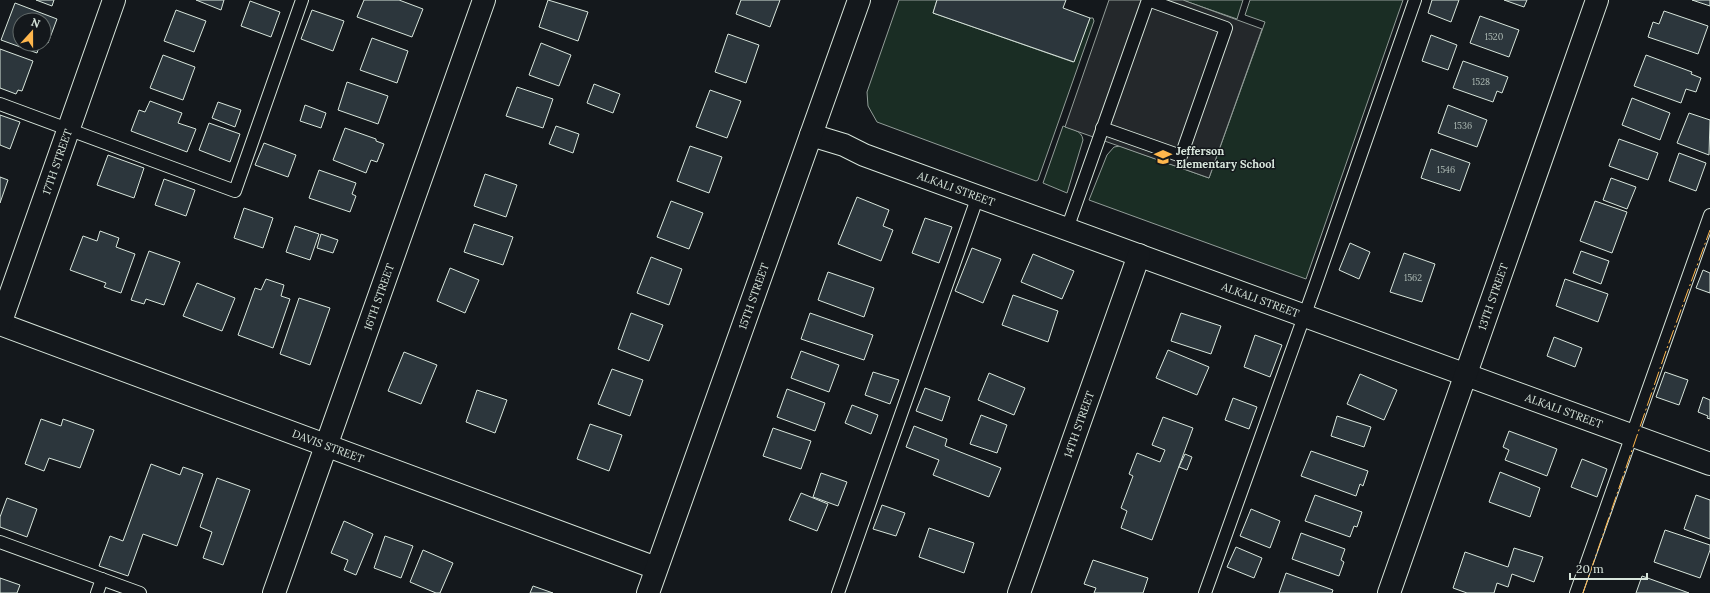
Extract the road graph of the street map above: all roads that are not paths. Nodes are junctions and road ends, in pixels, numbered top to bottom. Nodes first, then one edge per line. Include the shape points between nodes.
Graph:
1 (114, 0) edge
2 (302, 0) edge
3 (484, 0) edge
4 (859, 0) edge
5 (1148, 0) edge
6 (1415, 0) edge
7 (1597, 0) edge
8 (0, 104) edge
9 (1102, 128) junction
10 (68, 130) junction
11 (810, 135) junction
12 (978, 196) junction
13 (1710, 215) edge
14 (1067, 229) junction
15 (1139, 255) junction
16 (1304, 315) junction
17 (0, 324) edge
18 (1466, 374) junction
19 (1631, 435) junction
20 (326, 445) junction
21 (1710, 464) edge
22 (0, 542) edge
23 (656, 568) junction
24 (102, 579) junction
25 (97, 593) edge
26 (140, 593) edge
27 (274, 593) edge
28 (648, 593) edge
29 (838, 593) edge
30 (1019, 593) edge
31 (1205, 593) edge
32 (1389, 593) edge
33 (1576, 593) edge

1 - 10 street, 17TH STREET
2 - 10 lane via 234,191
3 - 20 street, 16TH STREET
4 - 11 street, 15TH STREET
5 - 9 lane
5 - 9 lane via 1226,28 1181,156
6 - 16 lane
7 - 18 street, 13TH STREET
8 - 10 lane
9 - 14 lane
10 - 17 street, 17TH STREET
11 - 12 street, ALKALI STREET via 844,145 864,155
11 - 23 street, 15TH STREET
12 - 14 street, ALKALI STREET
12 - 29 lane
13 - 19 lane
14 - 15 street, ALKALI STREET
15 - 16 street, ALKALI STREET
15 - 30 street, 14TH STREET
16 - 18 street, ALKALI STREET
16 - 31 lane
17 - 20 street, DAVIS STREET
18 - 19 street, ALKALI STREET
18 - 32 street, 13TH STREET
19 - 21 street, ALKALI STREET
19 - 33 lane
20 - 23 street, DAVIS STREET
20 - 27 street, 16TH STREET
22 - 24 lane
23 - 28 street, 15TH STREET
24 - 25 lane
24 - 26 lane

